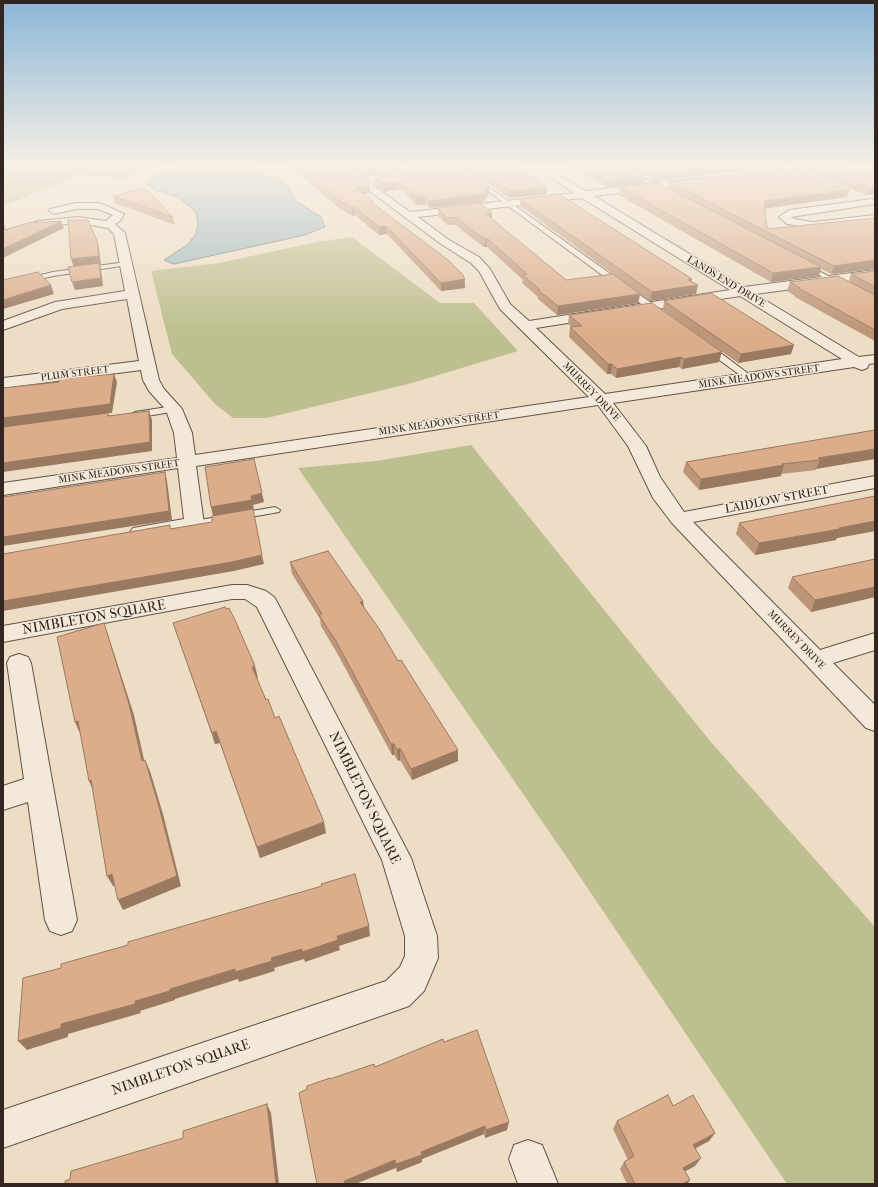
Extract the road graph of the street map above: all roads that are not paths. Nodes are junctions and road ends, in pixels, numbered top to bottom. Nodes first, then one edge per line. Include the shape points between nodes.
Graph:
1 (28, 221) edge
2 (57, 221) edge
3 (92, 221) edge
4 (111, 221) edge
5 (417, 221) edge
6 (532, 221) edge
7 (627, 221) edge
8 (790, 221) edge
9 (845, 221) edge
10 (106, 224) junction
11 (28, 226) junction
12 (3, 235) edge
13 (126, 264) junction
14 (802, 264) edge
15 (875, 274) edge
16 (830, 279) junction
17 (3, 286) edge
18 (850, 289) edge
19 (742, 292) junction
20 (132, 294) junction
21 (649, 306) junction
22 (662, 315) edge
23 (3, 326) edge
24 (525, 326) junction
25 (700, 342) edge
26 (875, 359) edge
27 (857, 362) junction
28 (147, 365) junction
29 (875, 373) edge
30 (750, 378) junction
31 (3, 382) edge
32 (602, 400) junction
33 (174, 409) junction
34 (127, 416) edge
35 (187, 462) junction
36 (875, 482) edge
37 (3, 489) edge
38 (275, 510) dead end
39 (679, 519) junction
40 (194, 524) junction
41 (125, 535) edge
42 (3, 634) edge
43 (875, 642) edge
44 (815, 660) junction
45 (19, 663) dead end
46 (875, 721) edge
47 (39, 786) junction
48 (3, 798) edge
49 (61, 920) dead end
50 (3, 1129) edge

1 - 11 street
2 - 11 street
3 - 10 street
4 - 10 street
5 - 24 street, MURREY DRIVE via 475,260 491,278 505,306
6 - 21 lane
7 - 19 street, LANDS END DRIVE
8 - 9 street via 813,225
10 - 13 street via 119,233
11 - 12 street
13 - 17 lane via 53,274
13 - 20 street
14 - 16 lane
15 - 16 street
16 - 18 lane
16 - 19 street
19 - 21 street
19 - 27 street, LANDS END DRIVE
20 - 23 street via 60,305
20 - 28 street
21 - 22 lane
21 - 24 street
24 - 32 street, MURREY DRIVE
25 - 30 lane
26 - 27 street, MINK MEADOWS STREET
27 - 29 street, LANDS END DRIVE
27 - 30 street, MINK MEADOWS STREET
28 - 31 street, PLUM STREET
28 - 33 street via 157,391
30 - 32 street, MINK MEADOWS STREET
32 - 35 street, MINK MEADOWS STREET
32 - 39 street, MURREY DRIVE via 637,446 662,498
33 - 34 lane
33 - 35 street via 183,432
35 - 37 street, MINK MEADOWS STREET
35 - 40 street
36 - 39 street, LAIDLOW STREET
38 - 40 lane
39 - 44 street, MURREY DRIVE
40 - 41 street
42 - 50 street, NIMBLETON SQUARE via 232,592 247,592 266,602 396,858 421,936 422,958 412,979 397,994
43 - 44 street
44 - 46 street, MURREY DRIVE
45 - 47 street
47 - 48 street
47 - 49 street

